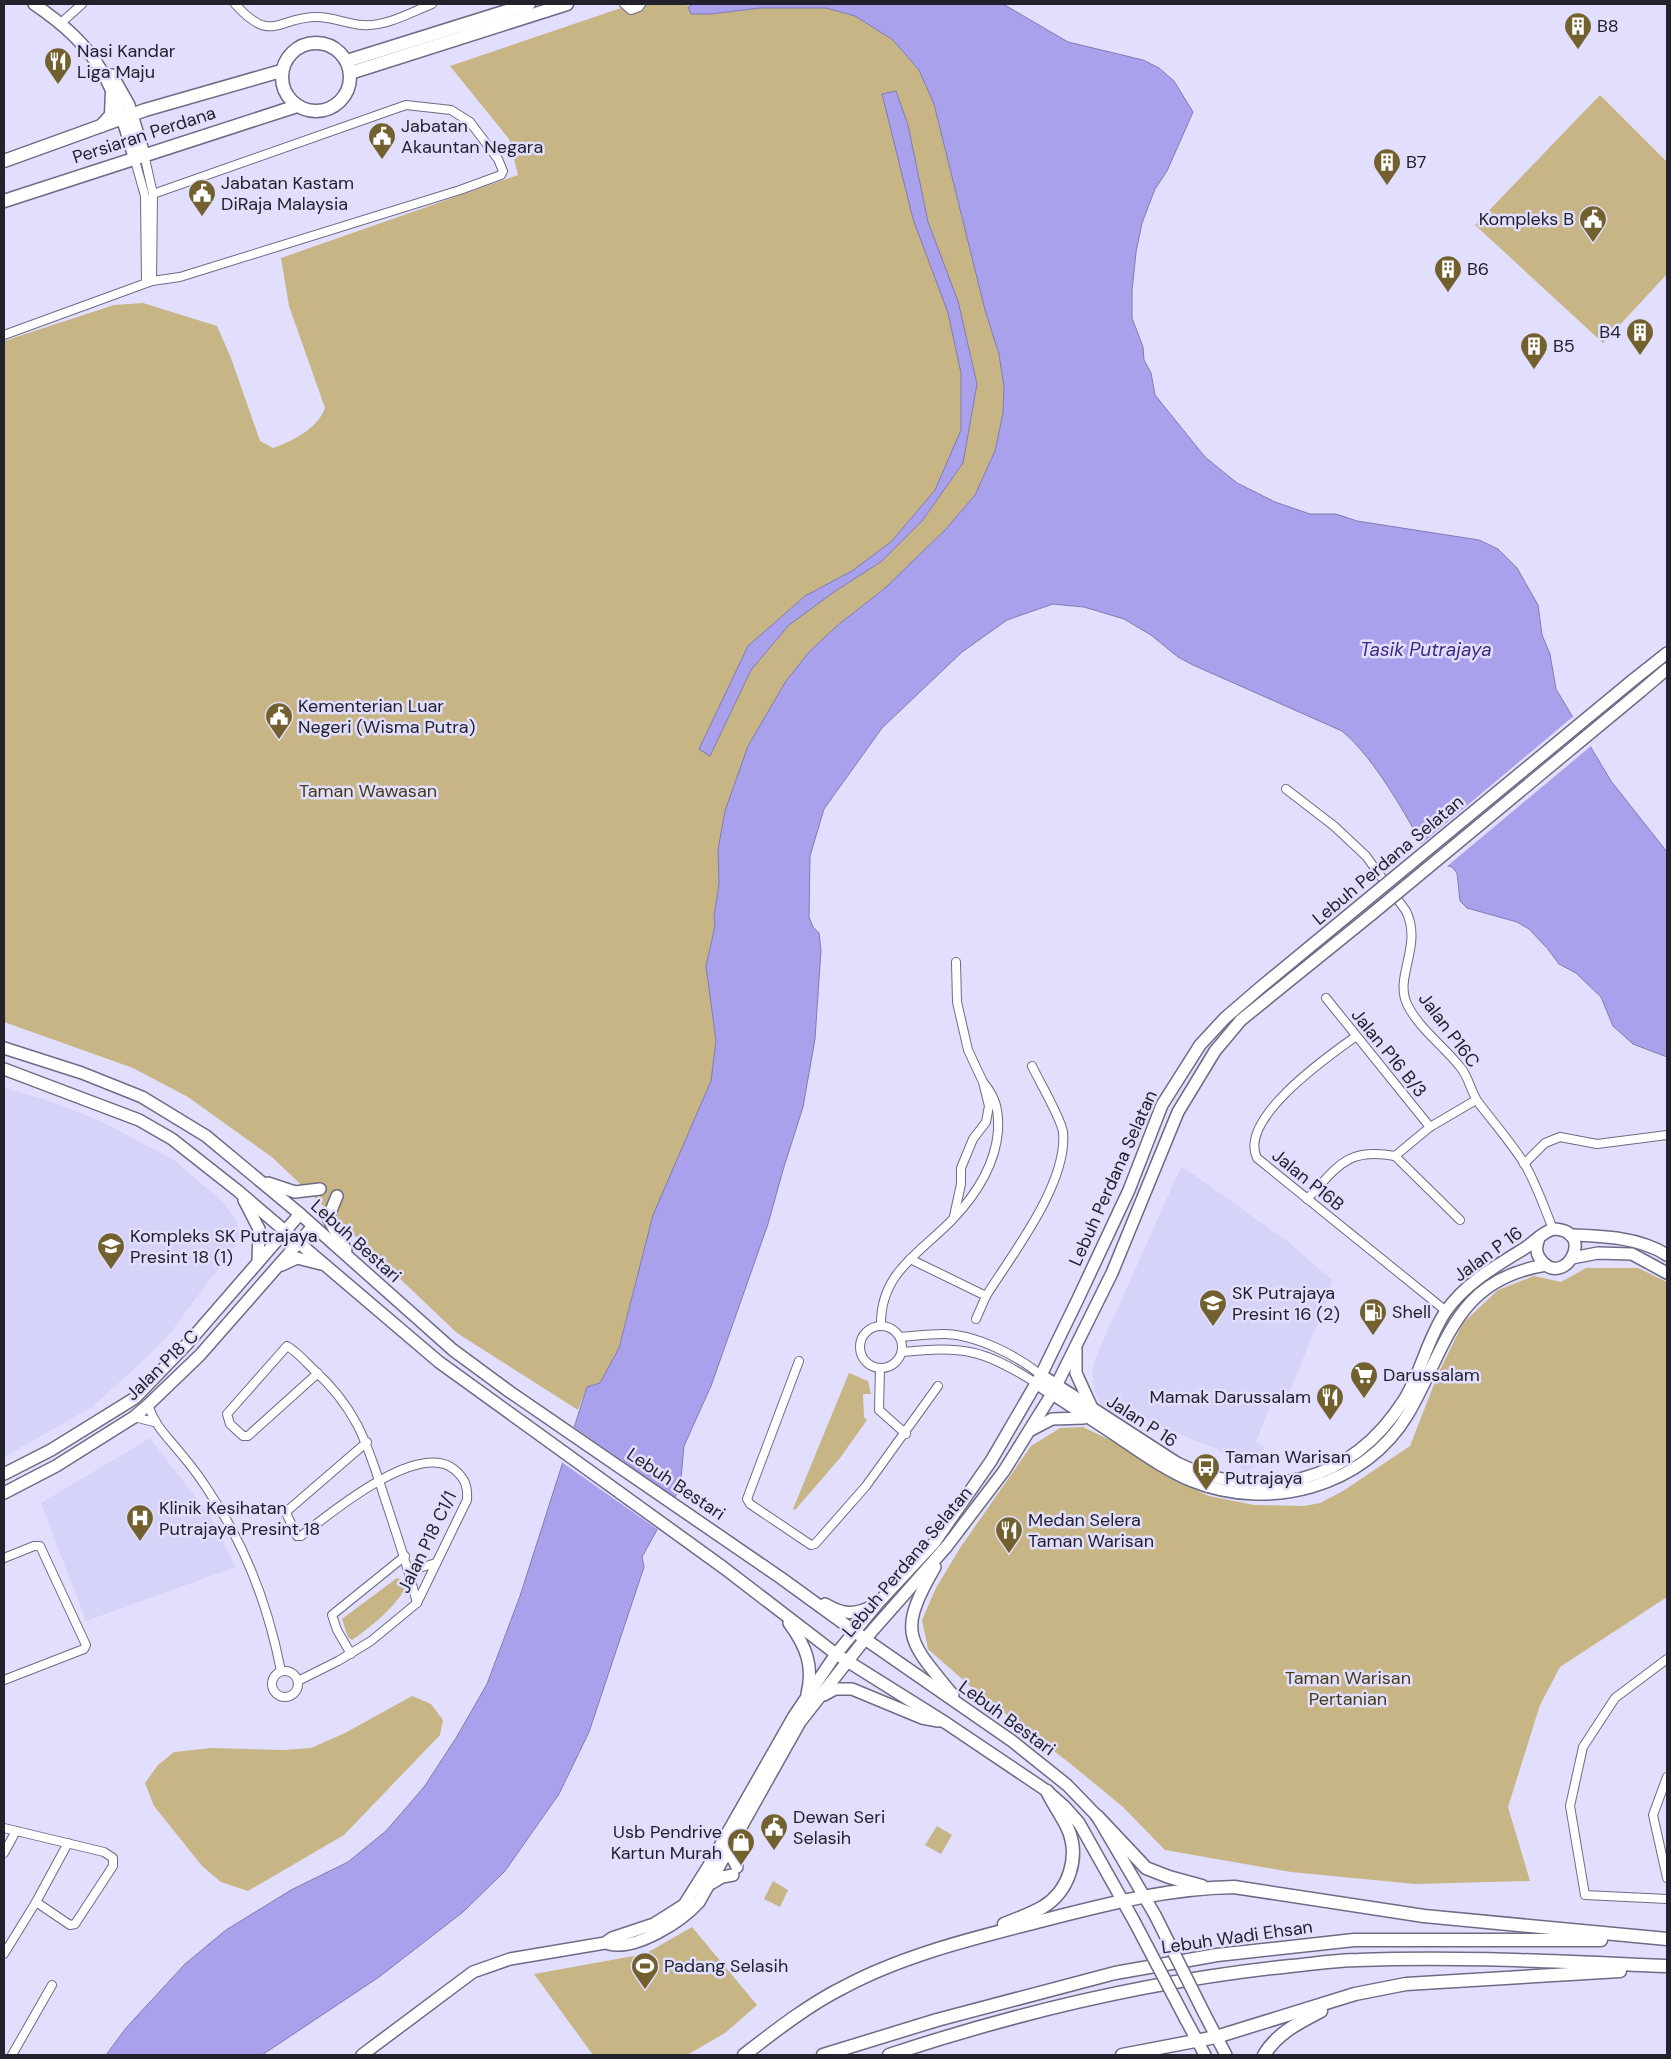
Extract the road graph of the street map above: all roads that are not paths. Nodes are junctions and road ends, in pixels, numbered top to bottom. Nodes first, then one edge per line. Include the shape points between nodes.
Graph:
1 (34, 4) edge
2 (48, 4) edge
3 (82, 4) edge
4 (235, 4) edge
5 (432, 4) edge
6 (529, 4) edge
7 (567, 4) edge
8 (624, 4) edge
9 (641, 4) edge
10 (64, 20) junction
11 (490, 22) junction
12 (348, 67) junction
13 (281, 71) junction
14 (112, 90) junction
15 (297, 106) junction
16 (128, 117) junction
17 (99, 127) junction
18 (139, 155) junction
19 (4, 161) edge
20 (153, 194) junction
21 (4, 201) edge
22 (149, 282) junction
23 (4, 335) edge
24 (1667, 653) edge
25 (1667, 670) edge
26 (1286, 789) dead end
27 (956, 962) dead end
28 (1326, 998) dead end
29 (1355, 1037) junction
30 (4, 1048) edge
31 (1032, 1066) dead end
32 (4, 1069) edge
33 (983, 1082) junction
34 (1476, 1100) junction
35 (986, 1122) junction
36 (998, 1126) junction
37 (1430, 1127) junction
38 (1667, 1135) edge
39 (1395, 1156) junction
40 (1524, 1164) junction
41 (260, 1180) junction
42 (961, 1184) junction
43 (320, 1189) dead end
44 (238, 1191) junction
45 (975, 1191) junction
46 (337, 1196) dead end
47 (1307, 1199) junction
48 (300, 1214) junction
49 (953, 1220) junction
50 (1460, 1220) dead end
51 (313, 1226) junction
52 (1553, 1229) junction
53 (285, 1231) junction
54 (1570, 1235) junction
55 (1539, 1238) junction
56 (298, 1242) junction
57 (1667, 1255) edge
58 (1572, 1258) junction
59 (910, 1259) junction
60 (258, 1262) junction
61 (1546, 1265) junction
62 (356, 1266) junction
63 (329, 1268) junction
64 (276, 1269) junction
65 (1667, 1273) edge
66 (986, 1296) junction
67 (1446, 1311) junction
68 (976, 1319) dead end
69 (881, 1326) junction
70 (900, 1337) junction
71 (1076, 1348) junction
72 (902, 1352) junction
73 (800, 1361) dead end
74 (880, 1368) junction
75 (318, 1373) junction
76 (1039, 1379) junction
77 (938, 1386) dead end
78 (1054, 1390) junction
79 (148, 1405) junction
80 (1089, 1413) junction
81 (134, 1417) junction
82 (154, 1422) junction
83 (1030, 1430) junction
84 (906, 1434) junction
85 (367, 1442) junction
86 (4, 1474) edge
87 (379, 1481) junction
88 (4, 1493) edge
89 (947, 1546) junction
90 (4, 1556) edge
91 (405, 1556) junction
92 (436, 1564) junction
93 (409, 1571) junction
94 (781, 1578) junction
95 (417, 1603) junction
96 (878, 1603) junction
97 (778, 1608) junction
98 (854, 1631) junction
99 (865, 1639) junction
100 (351, 1654) junction
101 (836, 1654) junction
102 (1667, 1658) edge
103 (847, 1662) junction
104 (281, 1671) junction
105 (4, 1680) edge
106 (298, 1681) junction
107 (818, 1698) junction
108 (805, 1700) junction
109 (963, 1707) junction
110 (946, 1723) junction
111 (1667, 1777) edge
112 (1046, 1791) junction
113 (1097, 1816) junction
114 (4, 1828) edge
115 (16, 1831) junction
116 (68, 1843) junction
117 (731, 1845) junction
118 (4, 1853) edge
119 (717, 1862) junction
120 (1667, 1878) edge
121 (711, 1883) junction
122 (1209, 1887) junction
123 (1144, 1895) junction
124 (1667, 1899) edge
125 (1122, 1900) junction
126 (36, 1902) junction
127 (972, 1938) junction
128 (1667, 1940) edge
129 (6, 1943) edge
130 (605, 1943) junction
131 (4, 1954) edge
132 (1667, 1967) edge
133 (52, 1985) dead end
134 (1355, 1994) junction
135 (1216, 2037) junction
136 (1197, 2040) junction
137 (12, 2055) edge
138 (362, 2055) edge
139 (744, 2055) edge
140 (823, 2055) edge
141 (889, 2055) edge
142 (1122, 2055) edge
143 (1205, 2055) edge
144 (1226, 2055) edge
145 (1264, 2055) edge

1 - 10 main road
2 - 10 main road
3 - 10 street
4 - 5 street via 251,19 274,28 316,17 364,26 379,24
6 - 11 main road
7 - 11 main road
8 - 9 street via 632,10
10 - 14 main road via 99,62
10 - 16 main road via 101,55
11 - 12 main road
12 - 13 main road via 333,46 311,42 291,52
12 - 15 main road via 349,85 337,104 317,111
13 - 15 main road via 284,91
13 - 16 main road, Persiaran Perdana
14 - 16 main road
14 - 17 main road via 111,115
15 - 18 main road, Persiaran Perdana
16 - 17 main road, Persiaran Perdana
16 - 18 main road
17 - 19 main road, Persiaran Perdana
18 - 20 street
18 - 21 main road, Persiaran Perdana
18 - 22 street via 145,196
20 - 22 street
20 - 22 street via 406,105 451,110 470,122 498,159 503,171 501,175 460,190 248,257 180,277
22 - 23 street
24 - 76 main road, Lebuh Perdana Selatan, bridge via 1232,1012 1200,1045 1162,1105 1111,1228
25 - 71 main road, Lebuh Perdana Selatan, bridge via 1241,1020 1215,1051 1178,1112 1126,1242
26 - 34 street, Jalan P16C via 1366,856 1406,911 1413,937 1404,985 1406,1000 1426,1031 1463,1070
27 - 33 street via 957,1002 968,1050
28 - 29 street, Jalan P16 B/3
29 - 37 street, Jalan P16 B/3
29 - 47 street, Jalan P16B via 1314,1066 1266,1116 1254,1138 1256,1158
30 - 41 main road, Lebuh Bestari via 82,1073 142,1097 206,1136
31 - 66 street via 1063,1130 1060,1165 1047,1197
32 - 44 main road, Lebuh Bestari via 139,1120 172,1139
33 - 35 street via 989,1106
33 - 36 street via 997,1104
34 - 37 street
34 - 40 street, Jalan P16C
35 - 36 street via 992,1121
35 - 42 street via 973,1139 961,1168
36 - 45 street via 990,1170
37 - 39 street
38 - 40 street via 1597,1144 1560,1137 1545,1143
39 - 47 street via 1375,1153 1354,1156 1343,1162
39 - 50 street
40 - 52 street, Jalan P16C
41 - 43 main road via 295,1192
41 - 48 main road, Lebuh Bestari
42 - 45 street via 967,1191
42 - 49 street
44 - 53 main road, Lebuh Bestari
44 - 60 main road via 259,1229
45 - 49 street
46 - 62 main road via 328,1218
47 - 67 street, Jalan P16B
48 - 51 main road, Lebuh Bestari
48 - 53 main road, Jalan P18 C
49 - 59 street
51 - 56 main road, Jalan P18 C
51 - 62 main road, Lebuh Bestari
52 - 54 main road
52 - 55 main road, Jalan P 16
53 - 56 main road, Lebuh Bestari
53 - 60 main road, Jalan P18 C
54 - 57 main road via 1606,1236
54 - 58 main road via 1575,1246
55 - 61 main road, Jalan P 16 via 1536,1250
55 - 67 main road, Jalan P 16 via 1474,1281
56 - 63 main road, Lebuh Bestari
56 - 64 main road, Jalan P18 C
58 - 61 main road, Jalan P 16 via 1558,1268
58 - 65 main road, Jalan P 16 via 1598,1253 1632,1254
59 - 66 street
59 - 69 street via 900,1268 880,1307
60 - 86 main road, Jalan P18 C via 135,1398 51,1450
61 - 80 main road, Jalan P 16 via 1507,1275 1480,1292 1461,1313 1407,1416 1386,1444 1326,1484 1280,1493 1247,1494 1193,1482
62 - 94 main road, Lebuh Bestari via 453,1350 510,1392
63 - 64 main road via 297,1258
63 - 97 main road, Lebuh Bestari via 439,1362
64 - 79 main road, Jalan P18 C via 200,1355
66 - 68 street
67 - 80 main road, Jalan P 16 via 1405,1398 1382,1429 1350,1457 1318,1475 1249,1485 1219,1480 1177,1463
69 - 70 street via 892,1328
69 - 74 street via 868,1330 860,1343 867,1362
70 - 72 street
70 - 76 street, Jalan P 16 via 944,1334 986,1343 1028,1365
71 - 78 main road, Lebuh Perdana Selatan
71 - 80 main road via 1076,1372
72 - 74 street via 894,1364
72 - 76 street, Jalan P 16 via 943,1348 978,1352
73 - 84 street via 747,1499 750,1504 811,1545 815,1544
74 - 84 street via 879,1410
75 - 75 street via 248,1436 243,1436 230,1424 227,1414 287,1346
75 - 85 street via 351,1411
76 - 78 main road, Jalan P 16
76 - 96 main road, Lebuh Perdana Selatan via 991,1461 934,1543
77 - 84 street
78 - 80 main road, Jalan P 16
78 - 83 main road, Lebuh Perdana Selatan
79 - 81 main road, Jalan P18 C
79 - 82 street
80 - 83 main road via 1052,1419
81 - 82 street
81 - 88 main road, Jalan P18 C via 56,1466
82 - 104 street via 214,1499 246,1559 267,1610
83 - 89 main road, Lebuh Perdana Selatan via 1004,1471
85 - 87 street
85 - 87 street, Jalan P18 C1/1 via 287,1510 286,1515 297,1536 301,1536
87 - 91 street
87 - 92 street, Jalan P18 C1/1 via 412,1466 432,1463 445,1464 465,1481 467,1500
89 - 99 main road, Lebuh Perdana Selatan
89 - 109 main road via 916,1600 912,1635 918,1650
90 - 105 street via 34,1546 43,1549 86,1646 84,1650
91 - 93 street
91 - 100 street via 332,1615
92 - 93 street
92 - 95 street, Jalan P18 C1/1
93 - 95 street
94 - 96 main road via 836,1611 853,1614
94 - 98 main road, Lebuh Bestari
95 - 100 street, Jalan P18 C1/1 via 372,1641
96 - 98 main road, Lebuh Perdana Selatan
97 - 101 main road, Lebuh Bestari
97 - 108 main road via 806,1650 810,1681
98 - 99 main road, Lebuh Bestari
98 - 101 main road, Lebuh Perdana Selatan
99 - 103 main road, Lebuh Perdana Selatan
99 - 109 main road, Lebuh Bestari
100 - 106 street, Jalan P18 C1/1
101 - 103 main road, Lebuh Bestari
101 - 108 main road, Lebuh Perdana Selatan
102 - 124 street via 1615,1698 1583,1747 1570,1806 1585,1895
103 - 107 main road, Lebuh Perdana Selatan
103 - 110 main road, Lebuh Bestari
104 - 106 street via 294,1673
104 - 106 street via 273,1680 273,1688 278,1694 286,1697 293,1694 298,1688
107 - 110 main road via 835,1689 852,1689 922,1718
107 - 117 main road, Lebuh Perdana Selatan via 789,1741
108 - 119 main road, Lebuh Perdana Selatan
109 - 113 main road, Lebuh Bestari via 1012,1741 1066,1785
110 - 112 main road, Lebuh Bestari
111 - 120 street via 1653,1816
112 - 125 main road, Lebuh Bestari via 1079,1823
112 - 127 main road via 1071,1840 1071,1872 1063,1888 1042,1908
113 - 122 main road via 1146,1868
113 - 123 main road, Lebuh Bestari
114 - 115 street
115 - 116 street
115 - 118 street
116 - 126 street
116 - 126 street via 110,1854 113,1866 75,1924 70,1925
117 - 119 main road, Lebuh Perdana Selatan
117 - 121 main road via 735,1871
119 - 121 main road
119 - 130 main road via 675,1912
121 - 130 main road via 696,1906 671,1925 636,1941 614,1945
122 - 123 main road
122 - 128 main road via 1265,1890 1424,1916
123 - 125 main road
123 - 135 main road, Lebuh Bestari, bridge
125 - 127 main road
125 - 136 main road, Lebuh Bestari, bridge
126 - 129 street
127 - 139 main road via 886,1967 843,1987
128 - 140 main road, Lebuh Wadi Ehsan via 1354,1940 1217,1955 1115,1973 937,2020
129 - 131 street
130 - 138 main road via 510,1959 473,1972
132 - 134 main road via 1406,1984
132 - 141 main road, Lebuh Wadi Ehsan via 1527,1960 1357,1960 1230,1972 1121,1992 960,2032
133 - 137 street
134 - 135 main road
134 - 145 main road via 1293,2025
135 - 136 main road
135 - 144 main road, Lebuh Bestari
136 - 142 main road
136 - 143 main road, Lebuh Bestari

